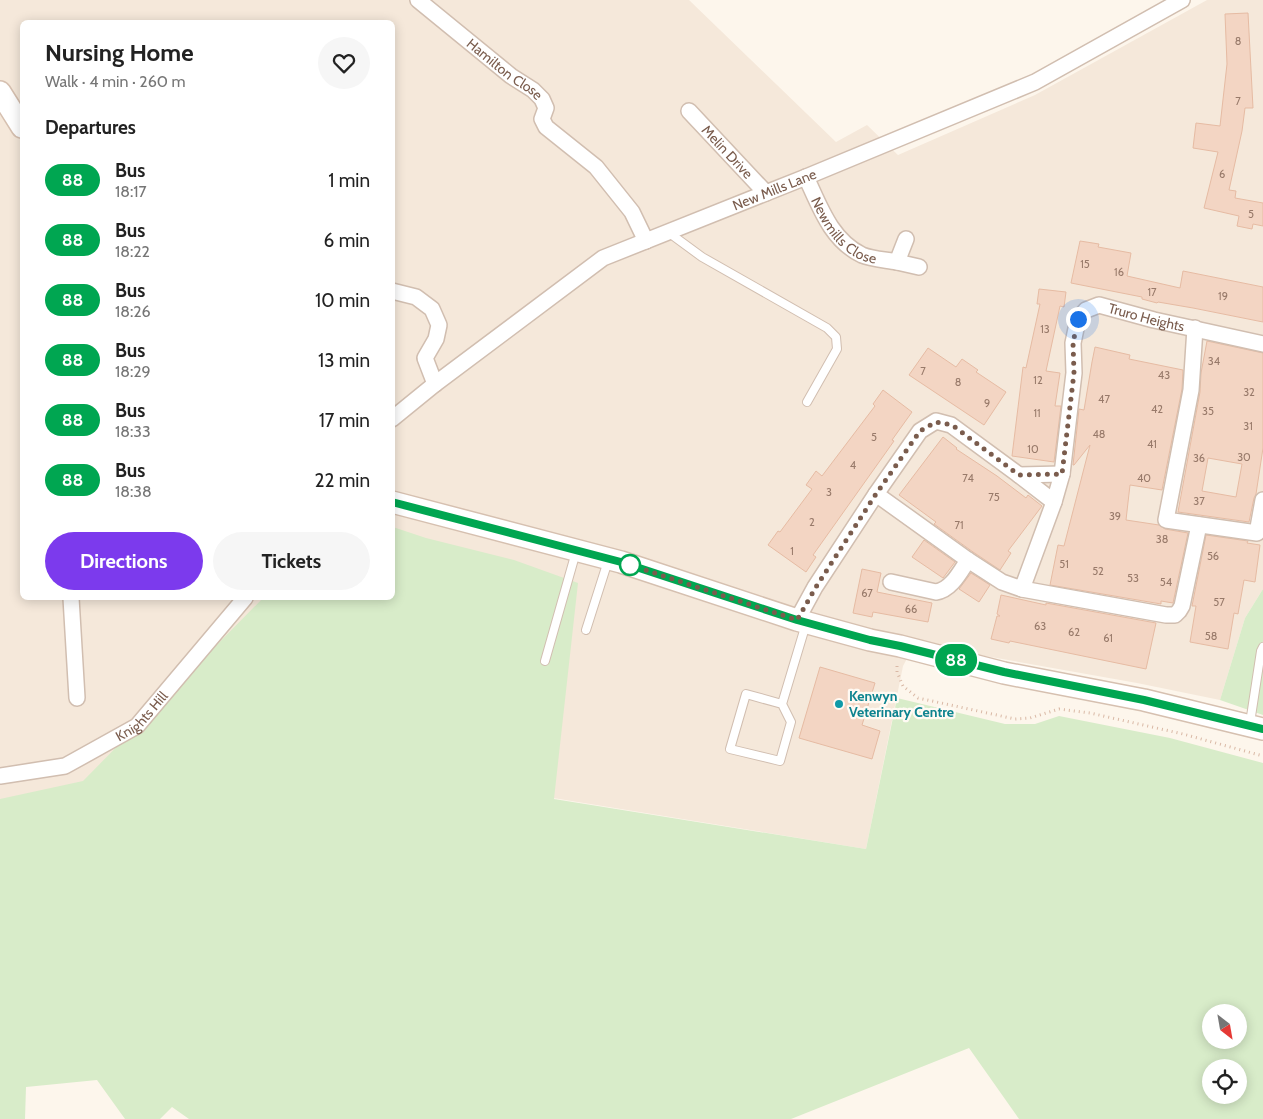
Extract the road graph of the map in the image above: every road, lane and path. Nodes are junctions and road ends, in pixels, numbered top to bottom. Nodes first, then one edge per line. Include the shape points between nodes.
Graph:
1 (418, 0) edge
2 (1182, 0) edge
3 (0, 92) edge
4 (689, 111) dead end
5 (20, 124) edge
6 (806, 178) junction
7 (766, 193) junction
8 (668, 232) junction
9 (906, 239) dead end
10 (646, 241) junction
11 (897, 262) junction
12 (919, 266) dead end
13 (395, 292) edge
14 (1195, 328) junction
15 (1263, 344) edge
16 (435, 384) junction
17 (807, 402) dead end
18 (395, 417) edge
19 (1062, 474) junction
20 (1019, 475) junction
21 (876, 494) junction
22 (1263, 500) edge
23 (1054, 502) junction
24 (395, 503) edge
25 (1199, 525) junction
26 (576, 550) junction
27 (609, 559) junction
28 (968, 560) junction
29 (891, 582) dead end
30 (1022, 589) junction
31 (71, 600) edge
32 (243, 600) edge
33 (801, 621) junction
34 (586, 630) dead end
35 (900, 646) junction
36 (1262, 650) edge
37 (545, 661) dead end
38 (77, 698) dead end
39 (782, 704) junction
40 (1256, 727) edge
41 (1263, 756) edge
42 (0, 776) edge

1 - 10 street, Hamilton Close via 542,99 546,108 542,119 546,127 596,167 632,212
2 - 6 street, New Mills Lane via 1036,82
3 - 5 main road
4 - 7 street, Melin Drive
6 - 7 street, New Mills Lane
6 - 11 street, Newmills Close via 832,230 847,245 864,256
7 - 8 street, New Mills Lane
8 - 10 street, New Mills Lane
8 - 17 lane via 702,257 828,328 836,337 837,349
9 - 11 street, Newmills Close
10 - 16 street, New Mills Lane via 602,258
11 - 12 street, Newmills Close
13 - 16 street via 416,297 432,309 440,325 425,358
14 - 15 street, Truro Heights
14 - 19 street, Truro Heights via 1099,305 1086,310 1078,319 1073,343 1074,373
14 - 25 street, Truro Heights via 1191,390 1166,520
16 - 18 street, New Mills Lane
19 - 20 street
19 - 23 street, Truro Heights
20 - 21 street via 952,425 936,422 920,431
20 - 23 street
21 - 28 street
21 - 33 street via 816,587
22 - 25 street, Truro Heights via 1257,534
23 - 30 street, Truro Heights
24 - 26 main road
25 - 30 street via 1182,606 1175,615
26 - 27 main road
26 - 37 lane
27 - 33 main road
27 - 34 lane
28 - 29 street via 943,591
28 - 30 street via 1002,582
31 - 38 street
32 - 42 street, Knights Hill via 137,726 64,766
33 - 35 main road
33 - 39 lane
35 - 40 main road
35 - 41 path via 897,672 903,686 918,698 1015,719 1059,710 1090,713
36 - 40 lane
39 - 39 lane via 791,722 780,761 730,749 746,694

